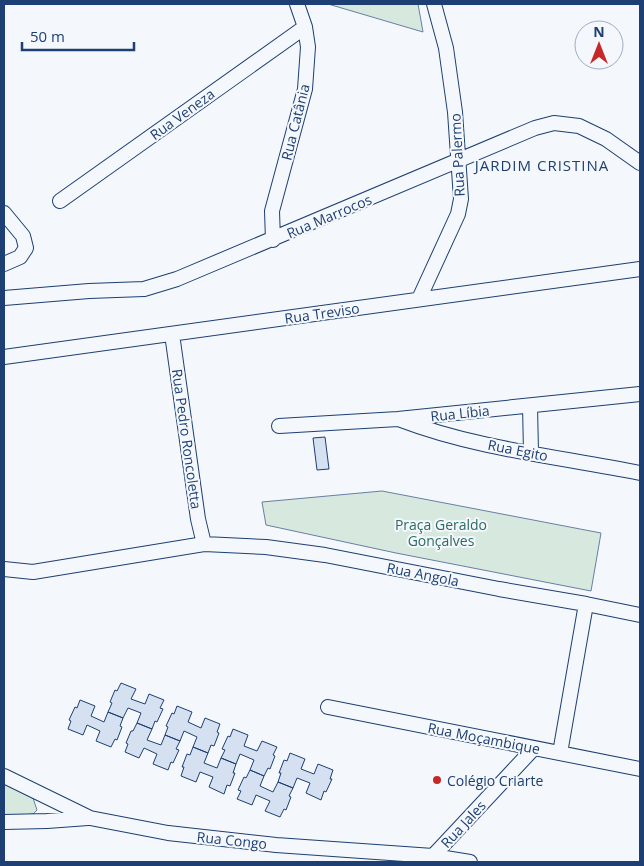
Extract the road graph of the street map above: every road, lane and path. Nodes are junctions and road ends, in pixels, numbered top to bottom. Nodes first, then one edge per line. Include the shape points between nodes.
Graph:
1 (297, 4) edge
2 (434, 4) edge
3 (304, 26) junction
4 (459, 160) junction
5 (640, 163) edge
6 (60, 201) dead end
7 (4, 213) edge
8 (274, 240) junction
9 (4, 264) edge
10 (640, 269) edge
11 (4, 298) edge
12 (419, 299) junction
13 (172, 334) junction
14 (4, 357) edge
15 (640, 394) edge
16 (530, 406) junction
17 (398, 419) junction
18 (278, 426) dead end
19 (531, 452) junction
20 (640, 473) edge
21 (204, 544) junction
22 (4, 569) edge
23 (586, 604) junction
24 (640, 615) edge
25 (328, 707) dead end
26 (534, 748) junction
27 (560, 753) junction
28 (640, 769) edge
29 (4, 776) edge
30 (90, 818) junction
31 (4, 822) edge
32 (433, 856) junction
33 (470, 862) edge

1 - 3 street, Rua Catânia
2 - 4 street, Rua Palermo via 446,48 456,112
3 - 6 street, Rua Veneza
3 - 8 street, Rua Catânia via 308,47 305,89 272,211
4 - 5 street, Rua Marrocos via 554,123 579,126 606,139
4 - 8 street, Rua Marrocos
4 - 12 street, Rua Palermo via 461,199 458,214
7 - 9 street via 23,236 26,248 20,257
8 - 11 street, Rua Marrocos via 144,289
10 - 12 street, Rua Treviso
12 - 13 street, Rua Treviso
13 - 14 street, Rua Treviso
13 - 21 street, Rua Pedro Roncoletta
15 - 16 street, Rua Líbia
16 - 17 street, Rua Líbia
16 - 19 street
17 - 18 street, Rua Líbia
17 - 19 street, Rua Egito via 432,431
19 - 20 street, Rua Egito
21 - 22 street, Rua Angola via 32,572
21 - 23 street, Rua Angola via 266,547 325,555
23 - 24 street, Rua Angola
23 - 27 street
25 - 26 street, Rua Moçambique
26 - 27 street, Rua Moçambique
26 - 32 street, Rua Jales
27 - 28 street, Rua Moçambique
29 - 30 street, Rua Congo
30 - 31 street
30 - 32 street, Rua Congo via 178,834 276,845
32 - 33 street, Rua Congo

